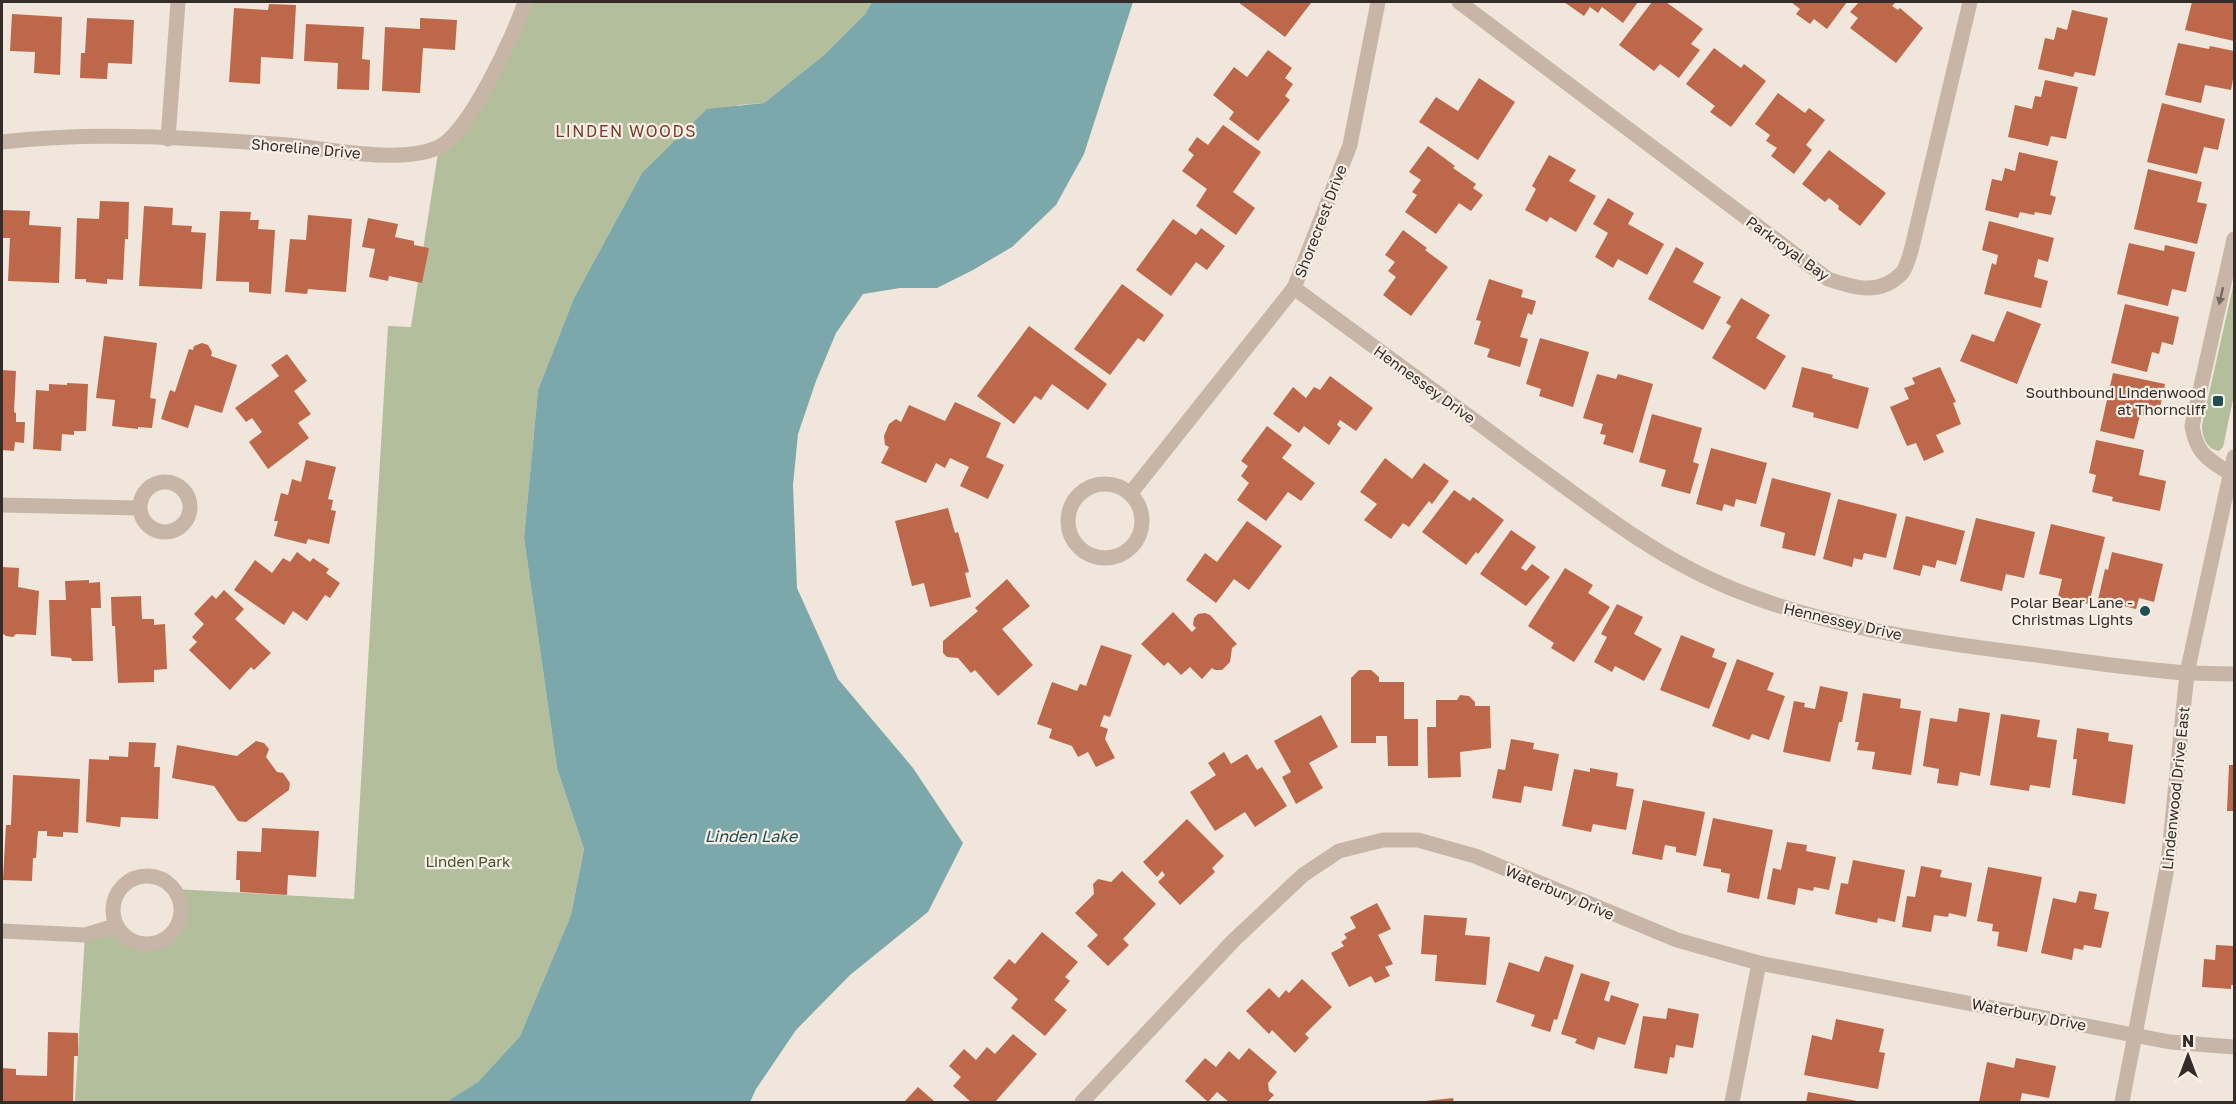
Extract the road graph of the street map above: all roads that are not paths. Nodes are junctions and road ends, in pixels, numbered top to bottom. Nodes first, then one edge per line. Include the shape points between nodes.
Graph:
1 (178, 2) edge
2 (525, 2) edge
3 (1378, 2) edge
4 (1459, 2) edge
5 (1970, 2) edge
6 (168, 139) junction
7 (2, 142) edge
8 (2235, 239) edge
9 (1294, 288) junction
10 (2235, 458) edge
11 (2231, 474) junction
12 (1130, 494) junction
13 (2, 505) edge
14 (139, 508) dead end
15 (2187, 672) junction
16 (2235, 674) edge
17 (116, 926) junction
18 (2, 931) edge
19 (1759, 963) junction
20 (2133, 1035) junction
21 (2235, 1047) edge
22 (1082, 1102) edge
23 (1732, 1102) edge
24 (2122, 1102) edge

1 - 6 street
2 - 6 street, Shoreline Drive via 472,112 439,147 411,154 376,154
3 - 9 street, Shorecrest Drive via 1350,145
4 - 5 street, Parkroyal Bay via 1828,279 1856,289 1883,286 1903,272
6 - 7 street, Shoreline Drive via 91,135
8 -> 11 street via 2192,426 2194,442 2203,456
9 - 12 street, Shorecrest Drive
9 - 15 street, Hennessey Drive via 1643,544 1719,583 1820,619 1894,634
10 - 11 street, Lindenwood Drive East
11 - 15 street, Lindenwood Drive East
12 - 12 street via 1113,484 1100,484 1078,495 1067,518 1074,543 1098,558 1124,554 1139,536 1142,524 1141,511
13 - 14 street
15 - 16 street, Hennessey Drive
15 - 20 street, Lindenwood Drive East via 2169,863
17 - 17 street via 135,943 152,945 163,941 179,923 182,906 175,889 155,876 133,878 115,897 112,909
17 - 18 street via 84,935
19 - 20 street, Waterbury Drive
19 - 22 street, Waterbury Drive via 1677,940 1475,856 1418,840 1383,840 1339,851 1303,875 1233,940
19 - 23 street
20 - 21 street, Waterbury Drive
20 - 24 street, Lindenwood Drive East

